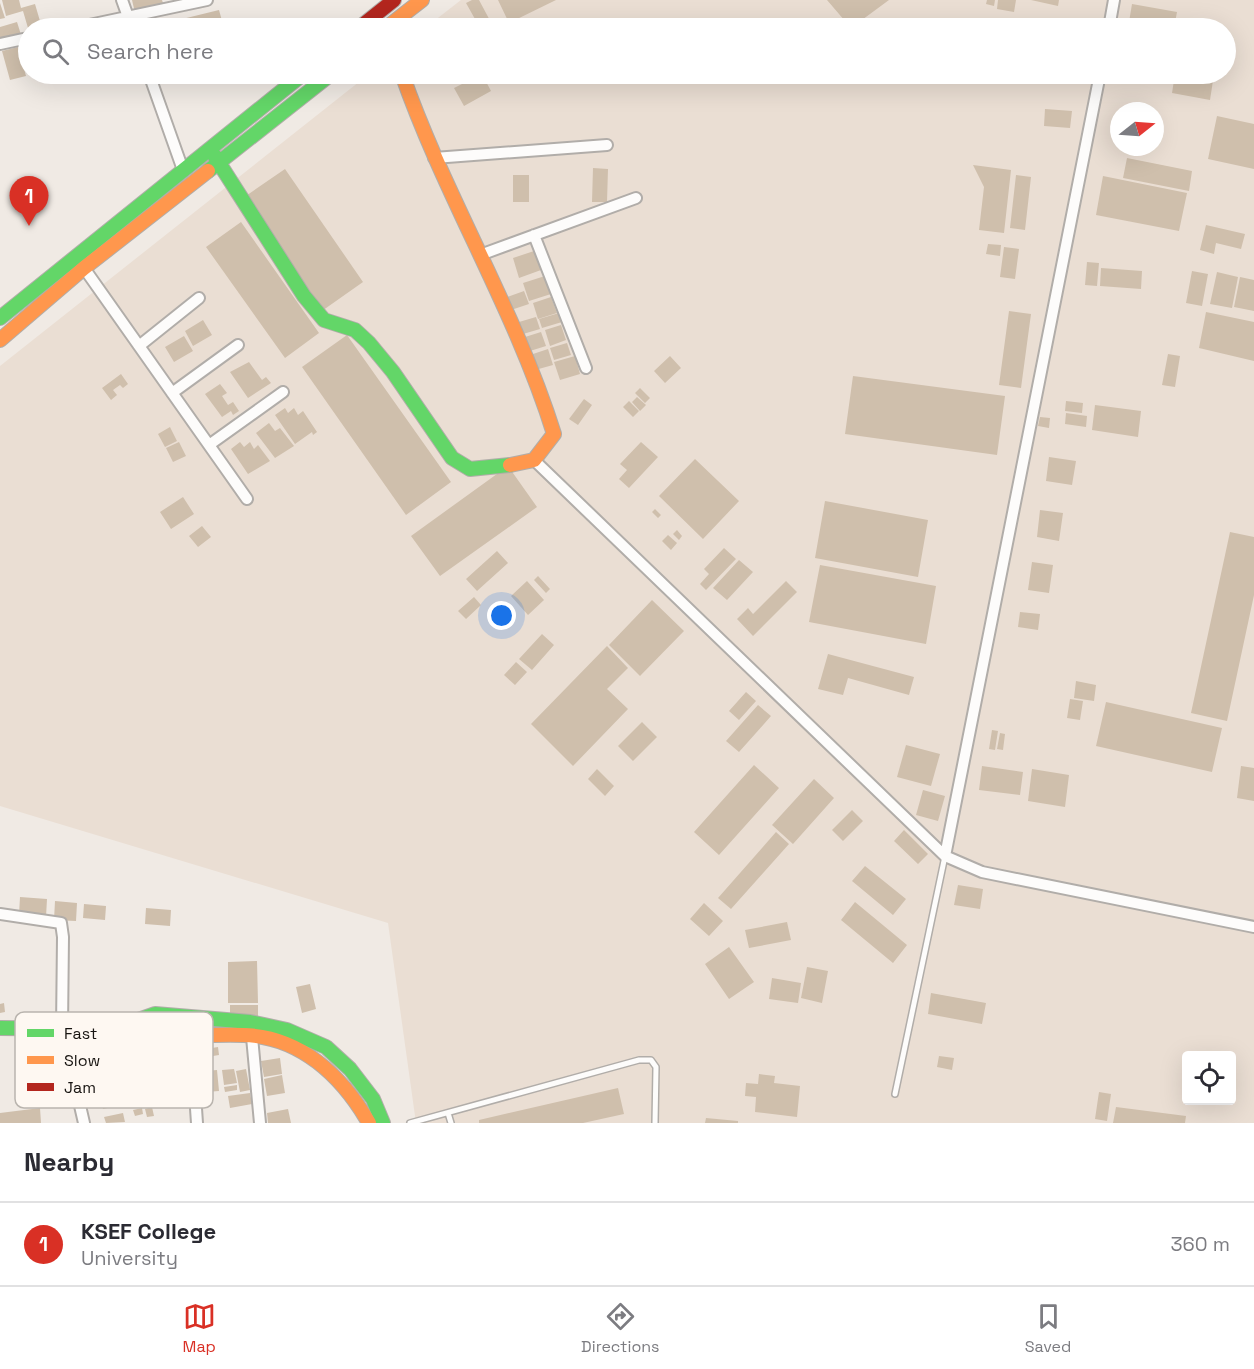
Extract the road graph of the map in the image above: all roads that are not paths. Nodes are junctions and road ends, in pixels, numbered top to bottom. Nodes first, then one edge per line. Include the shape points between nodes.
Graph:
1 (122, 0) edge
2 (207, 0) edge
3 (394, 0) edge
4 (422, 0) edge
5 (1114, 0) edge
6 (376, 7) edge
7 (128, 17) junction
8 (123, 18) edge
9 (399, 18) edge
10 (1110, 18) edge
11 (18, 40) edge
12 (0, 44) edge
13 (153, 84) edge
14 (291, 84) edge
15 (318, 84) edge
16 (406, 84) edge
17 (1098, 84) edge
18 (607, 145) dead end
19 (210, 149) junction
20 (434, 158) junction
21 (219, 162) junction
22 (183, 170) junction
23 (636, 198) dead end
24 (534, 235) junction
25 (480, 255) junction
26 (84, 268) junction
27 (200, 298) dead end
28 (0, 318) edge
29 (0, 340) edge
30 (237, 345) dead end
31 (139, 346) junction
32 (586, 368) dead end
33 (283, 392) dead end
34 (172, 393) junction
35 (209, 445) junction
36 (534, 460) junction
37 (247, 499) dead end
38 (945, 856) junction
39 (0, 914) edge
40 (1254, 927) edge
41 (62, 1012) edge
42 (213, 1019) edge
43 (213, 1036) edge
44 (252, 1037) junction
45 (895, 1094) dead end
46 (81, 1108) edge
47 (196, 1108) edge
48 (448, 1113) junction
49 (84, 1123) edge
50 (197, 1123) edge
51 (260, 1123) edge
52 (369, 1123) edge
53 (383, 1123) edge
54 (410, 1123) edge
55 (451, 1123) edge
56 (655, 1123) edge

1 - 7 street
2 - 7 street
3 - 6 main road
4 - 9 main road
5 - 10 street
7 - 8 street
11 - 12 street
13 - 22 street
14 - 19 main road
15 - 21 main road
16 - 20 main road
17 - 38 street
18 - 20 street
19 - 21 main road
19 - 22 main road
20 - 25 main road
21 - 26 main road
21 - 36 main road via 304,296 324,321 355,330 369,343 452,458 470,469
22 - 28 main road
23 - 24 street
24 - 25 street
24 - 32 street
25 - 36 main road via 530,363 554,434
26 - 29 main road
26 - 31 street
27 - 31 street
30 - 34 street
31 - 34 street
33 - 35 street
34 - 35 street
35 - 37 street
36 - 38 street
38 - 40 street via 982,872
38 - 45 lane
39 - 41 street via 61,923
42 - 53 main road via 287,1030 326,1047 373,1099
43 - 44 main road
44 - 51 street
44 - 52 main road via 268,1037 301,1050 332,1072 358,1102
46 - 49 street
47 - 50 street
48 - 54 lane
48 - 55 lane
48 - 56 lane via 639,1060 651,1060 658,1079

